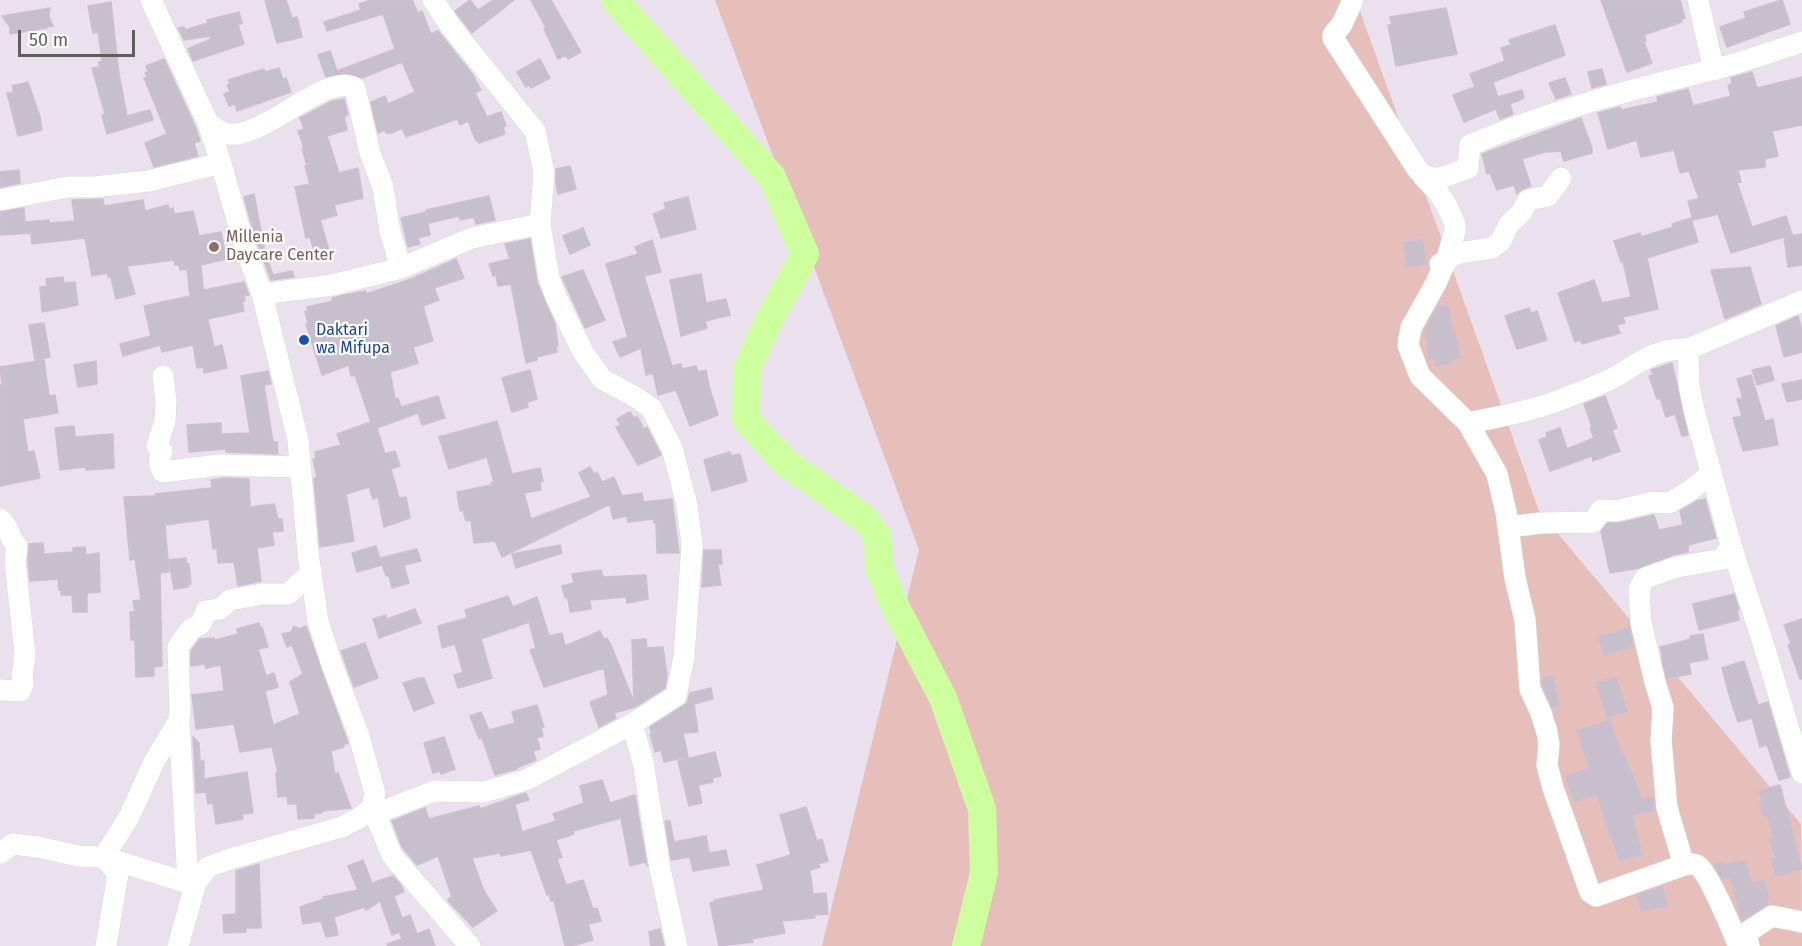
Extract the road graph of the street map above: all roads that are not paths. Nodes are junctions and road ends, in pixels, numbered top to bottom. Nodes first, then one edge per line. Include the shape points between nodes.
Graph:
1 (151, 0) edge
2 (433, 0) edge
3 (1353, 0) edge
4 (1698, 0) edge
5 (1802, 42) edge
6 (1714, 70) junction
7 (208, 123) junction
8 (221, 163) junction
9 (1423, 176) junction
10 (1561, 178) dead end
11 (0, 200) edge
12 (540, 224) junction
13 (1445, 261) junction
14 (401, 268) junction
15 (262, 294) junction
16 (1802, 301) edge
17 (1688, 348) junction
18 (163, 376) dead end
19 (1468, 423) junction
20 (300, 467) junction
21 (1711, 474) junction
22 (0, 519) edge
23 (1508, 527) junction
24 (1731, 545) junction
25 (312, 572) junction
26 (0, 690) edge
27 (178, 720) junction
28 (632, 724) junction
29 (1802, 773) edge
30 (372, 812) junction
31 (0, 853) edge
32 (104, 857) junction
33 (1684, 865) junction
34 (208, 867) junction
35 (188, 883) junction
36 (1802, 922) edge
37 (180, 944) edge
38 (106, 946) edge
39 (470, 946) edge
40 (677, 946) edge
41 (1739, 946) edge
42 (1749, 946) edge

1 - 7 street
2 - 12 street via 535,131 544,172
3 - 9 street via 1333,36
4 - 6 street
5 - 6 street
6 - 9 street via 1538,117 1470,144 1468,168 1437,178
7 - 8 street
7 - 14 street via 226,134 244,134 328,90 341,86 355,88
8 - 11 street via 149,181 68,187
8 - 15 street
9 - 13 street via 1438,192 1455,224
10 - 13 street via 1548,196 1528,201 1509,224 1501,242 1492,248 1458,253
12 - 14 street via 472,238
12 - 28 street via 549,278 583,352 602,379 651,408 672,448 687,506 692,545 684,657 676,696
13 - 19 street via 1410,331 1408,345 1420,376
14 - 15 street via 332,285
15 - 20 street via 298,440
16 - 17 street
17 - 19 street via 1671,348 1638,361 1615,377 1568,397 1514,415
17 - 21 street via 1689,385
18 - 20 street via 165,421 157,446 162,451 159,459 163,472 218,465
19 - 23 street via 1497,474
20 - 25 street
21 - 23 street via 1669,503 1601,510 1593,522
21 - 24 street
22 - 26 street via 9,527 11,540 17,546 15,561 25,655 20,692
23 - 33 street via 1526,626 1530,689 1548,739 1548,769 1590,894 1599,895
24 - 29 street
24 - 33 street via 1723,559 1677,567 1645,578 1640,589 1641,623 1663,708 1661,740 1667,808
25 - 27 street via 288,594 230,600 220,609 206,611 201,624 191,629 178,647
25 - 30 street via 318,621 375,793
27 - 32 street
27 - 35 street
28 - 30 street via 526,780 484,792 435,791
28 - 40 street via 643,762
30 - 34 street via 342,827
30 - 39 street via 388,850
31 - 32 street via 13,844
32 - 35 street
32 - 38 street via 118,874
33 - 41 street via 1695,865 1701,870
34 - 35 street
34 - 37 street via 196,883
36 - 42 street via 1772,916 1746,933

